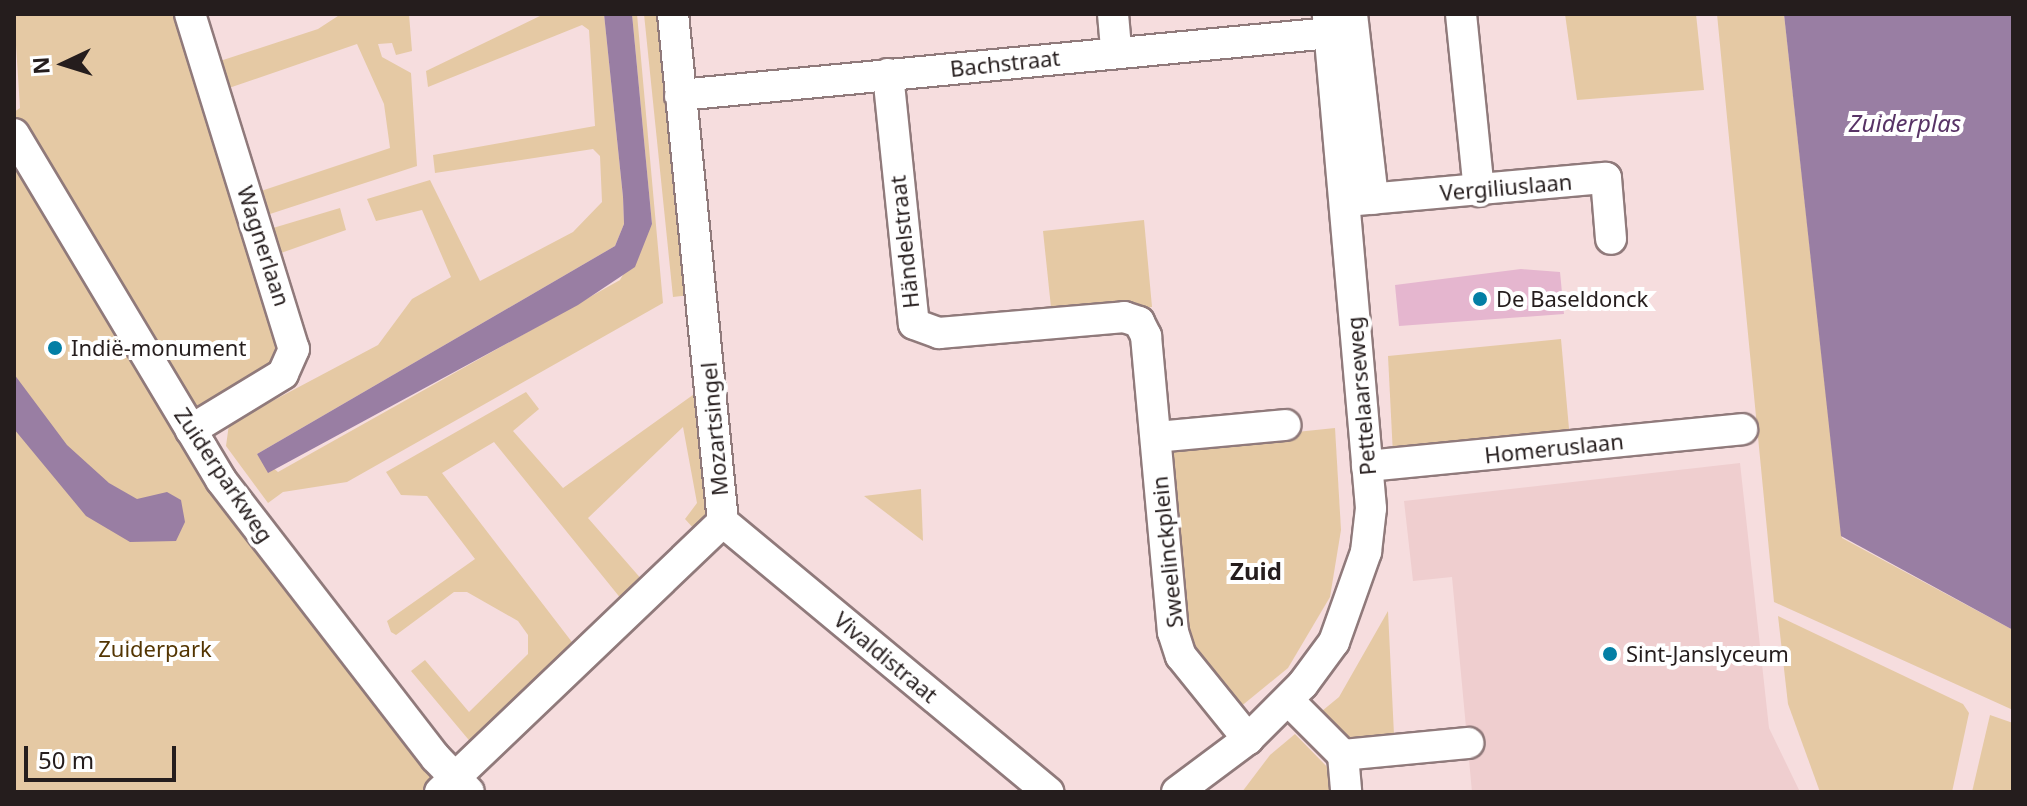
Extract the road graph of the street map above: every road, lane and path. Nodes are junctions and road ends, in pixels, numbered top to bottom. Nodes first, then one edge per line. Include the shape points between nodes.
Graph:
1 (190, 14) edge
2 (673, 14) edge
3 (1113, 14) edge
4 (1461, 14) edge
5 (1337, 20) edge
6 (1116, 52) junction
7 (888, 74) junction
8 (680, 95) junction
9 (14, 134) edge
10 (1479, 191) junction
11 (1360, 200) junction
12 (1611, 239) dead end
13 (1139, 322) joint
14 (1285, 425) dead end
15 (1742, 429) dead end
16 (191, 430) junction
17 (1156, 437) junction
18 (1367, 466) junction
19 (723, 522) junction
20 (1289, 701) junction
21 (1248, 739) junction
22 (1468, 743) dead end
23 (1343, 755) junction
24 (454, 787) edge
25 (1048, 792) edge
26 (1177, 792) edge
27 (1200, 792) edge
28 (1346, 792) edge

1 - 16 street, Wagnerlaan via 294,349 283,374
2 - 8 street, Mozartsingel
3 - 6 street
4 - 10 street
5 - 6 street, Bachstraat
5 - 11 street, Pettelaarseweg
6 - 7 street, Bachstraat
7 - 8 street, Bachstraat
7 - 13 street, Händelstraat via 914,324 939,333 1124,317
8 - 19 street, Mozartsingel
9 - 16 street, Zuiderparkweg
10 - 11 street, Vergiliuslaan
10 - 12 street, Vergiliuslaan via 1606,178
11 - 18 street, Pettelaarseweg
13 - 17 street, Sweelinckplein via 1146,336
14 - 17 street
15 - 18 street, Homeruslaan
16 - 24 street, Zuiderparkweg via 240,505
17 - 21 street, Sweelinckplein via 1173,632 1181,656
18 - 20 street, Pettelaarseweg via 1371,508 1355,595 1334,642
19 - 24 street, Mozartsingel
19 - 25 street, Vivaldistraat
20 - 21 street, Pettelaarseweg
20 - 23 street
21 - 26 street, Pettelaarseweg
21 - 27 street, Pettelaarseweg
22 - 23 street
23 - 28 street

